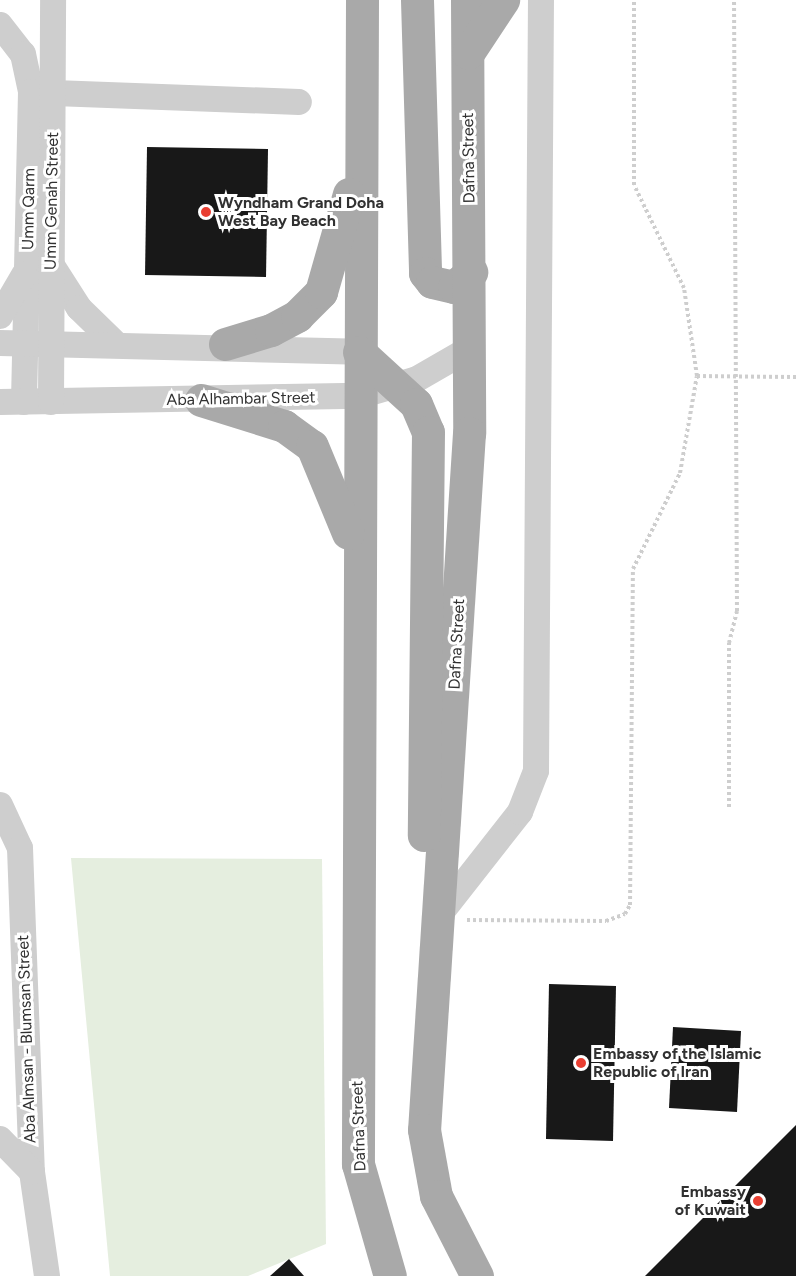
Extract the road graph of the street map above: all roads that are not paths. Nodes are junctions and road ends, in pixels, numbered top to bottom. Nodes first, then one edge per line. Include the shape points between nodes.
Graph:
1 (53, 0) edge
2 (362, 0) edge
3 (417, 0) edge
4 (467, 0) edge
5 (503, 0) edge
6 (541, 0) edge
7 (0, 25) edge
8 (468, 53) junction
9 (54, 93) junction
10 (299, 102) dead end
11 (361, 167) junction
12 (39, 265) junction
13 (471, 272) junction
14 (0, 316) edge
15 (0, 343) edge
16 (25, 343) junction
17 (51, 343) junction
18 (117, 344) junction
19 (225, 344) junction
20 (471, 348) junction
21 (359, 352) junction
22 (400, 386) junction
23 (359, 396) junction
24 (201, 400) junction
25 (12, 402) edge
26 (51, 402) junction
27 (358, 577) junction
28 (0, 805) edge
29 (440, 917) junction
30 (435, 1011) junction
31 (0, 1139) edge
32 (32, 1172) junction
33 (46, 1276) edge
34 (390, 1276) edge
35 (477, 1276) edge

1 - 9 street, Umm Genah Street
2 - 11 main road, Dafna Street
3 - 13 main road via 425,273 443,287 454,287
4 - 8 main road, Dafna Street
5 - 8 main road
6 - 29 street via 536,771 520,812
7 - 12 street, Umm Qarm via 23,54 29,73
8 - 13 main road, Dafna Street
9 - 10 street
9 - 12 street, Umm Genah Street
11 - 19 main road via 321,292 288,320
11 - 21 main road, Dafna Street
12 - 14 street
12 - 16 street, Umm Qarm
12 - 17 street, Umm Genah Street
12 - 18 street
13 - 20 main road, Dafna Street
15 - 16 street
16 - 17 street
16 - 25 street, Umm Qarm
17 - 18 street
17 - 26 street, Umm Genah Street
18 - 19 street
19 - 21 street
20 - 22 street, Aba Alhambar Street
20 - 29 main road, Dafna Street
21 - 22 main road
21 - 23 main road, Dafna Street
22 - 23 street, Aba Alhambar Street
22 - 30 main road via 423,415 429,432 422,954
23 - 24 street, Aba Alhambar Street
23 - 27 main road, Dafna Street
24 - 26 street, Aba Alhambar Street
24 - 27 main road via 276,422 312,446 334,490
25 - 26 street, Aba Alhambar Street
27 - 34 main road, Dafna Street via 358,1164
28 - 32 street, Aba Almsan - Blumsan Street via 20,848
29 - 30 main road, Dafna Street
30 - 35 main road, Dafna Street via 424,1130 429,1168 446,1224
31 - 32 street
32 - 33 street, Aba Almsan - Blumsan Street

